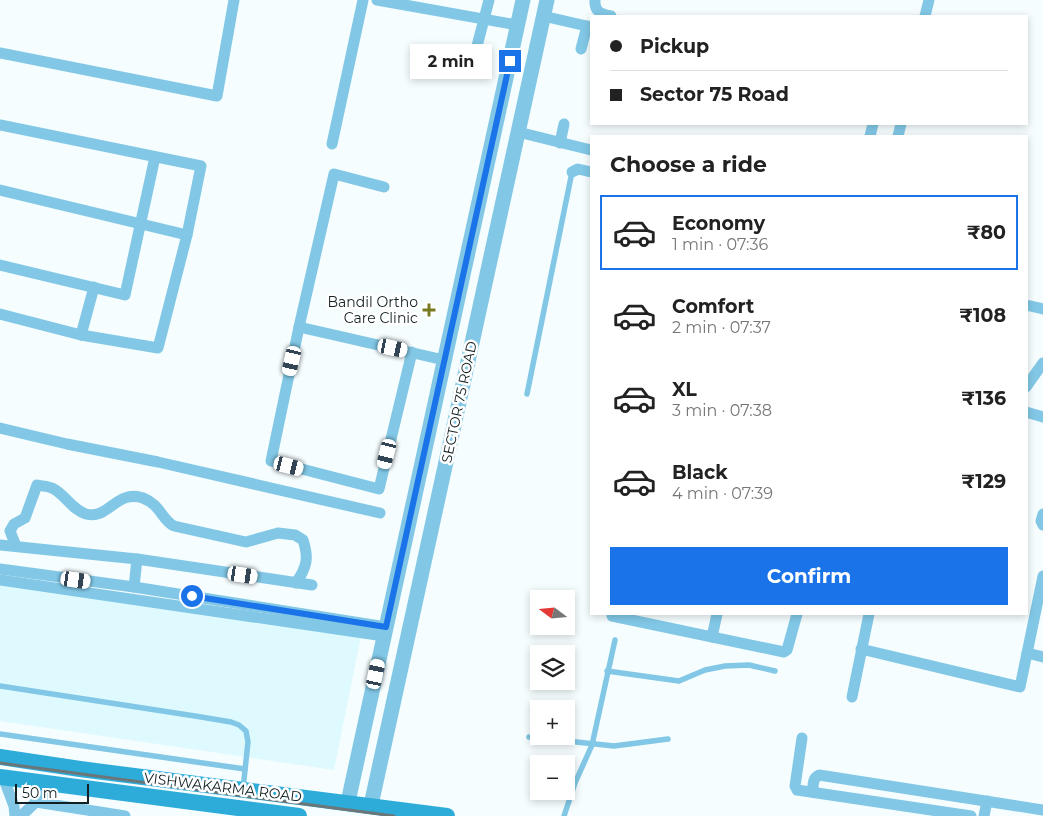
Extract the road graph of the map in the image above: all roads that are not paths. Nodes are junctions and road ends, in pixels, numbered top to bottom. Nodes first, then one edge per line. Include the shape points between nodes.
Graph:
1 (234, 0) edge
2 (363, 0) edge
3 (378, 0) edge
4 (489, 0) edge
5 (521, 0) edge
6 (547, 0) edge
7 (595, 0) edge
8 (929, 0) edge
9 (606, 15) edge
10 (925, 15) edge
11 (543, 16) junction
12 (484, 19) junction
13 (517, 25) junction
14 (589, 26) edge
15 (477, 46) dead end
16 (581, 49) dead end
17 (0, 53) edge
18 (564, 124) dead end
19 (0, 125) edge
20 (518, 132) junction
21 (560, 143) junction
22 (332, 144) dead end
23 (590, 150) edge
24 (155, 157) junction
25 (572, 172) joint
26 (590, 172) edge
27 (384, 187) dead end
28 (0, 190) edge
29 (140, 224) junction
30 (187, 235) junction
31 (0, 265) edge
32 (94, 287) junction
33 (1028, 305) edge
34 (1043, 309) edge
35 (0, 314) edge
36 (299, 327) junction
37 (82, 335) junction
38 (412, 352) junction
39 (444, 360) junction
40 (1043, 363) edge
41 (1028, 384) edge
42 (527, 394) dead end
43 (1028, 413) edge
44 (1043, 417) edge
45 (0, 428) edge
46 (380, 513) dead end
47 (1043, 514) edge
48 (1043, 525) edge
49 (0, 545) edge
50 (16, 546) junction
51 (137, 559) junction
52 (0, 569) edge
53 (1043, 576) edge
54 (0, 580) edge
55 (296, 583) junction
56 (312, 585) dead end
57 (134, 588) junction
58 (612, 615) edge
59 (717, 615) edge
60 (797, 615) edge
61 (868, 615) edge
62 (385, 632) junction
63 (712, 637) junction
64 (614, 640) dead end
65 (861, 648) junction
66 (1027, 653) junction
67 (1043, 657) edge
68 (607, 671) junction
69 (774, 671) dead end
70 (0, 686) edge
71 (852, 697) dead end
72 (0, 734) edge
73 (529, 737) dead end
74 (802, 738) dead end
75 (668, 739) dead end
76 (592, 745) junction
77 (0, 757) edge
78 (357, 762) junction
79 (379, 767) junction
80 (245, 769) junction
81 (2, 777) edge
82 (54, 785) junction
83 (242, 789) junction
84 (107, 792) junction
85 (813, 792) junction
86 (948, 795) junction
87 (986, 801) junction
88 (36, 802) junction
89 (348, 802) junction
90 (371, 805) junction
91 (1043, 810) edge
92 (104, 813) junction
93 (258, 814) edge
94 (945, 814) edge
95 (15, 816) edge
96 (21, 816) edge
97 (125, 816) edge
98 (299, 816) edge
99 (447, 816) edge
100 (564, 816) edge
101 (971, 816) edge
102 (984, 816) edge

1 - 17 street via 217,96
2 - 22 street
3 - 12 street
4 - 12 street
5 - 13 street, SECTOR 75 ROAD
6 - 11 street, SECTOR 75 ROAD
7 - 9 street via 597,11
8 - 10 street
11 - 14 street
11 - 20 street, SECTOR 75 ROAD
12 - 13 street
12 - 15 street
13 - 39 street, SECTOR 75 ROAD
14 - 16 street
18 - 21 street
19 - 24 street
20 - 21 street
20 - 79 street, SECTOR 75 ROAD
21 - 23 street
24 - 29 street
24 - 30 street via 201,166
25 - 26 street via 578,169
25 - 42 lane
27 - 36 street via 334,174
28 - 29 street
29 - 30 street
29 - 32 street via 125,295
30 - 37 street via 158,348
31 - 32 street
32 - 37 street
33 - 34 street
35 - 37 street
36 - 38 street
36 - 38 street via 271,461 378,489
38 - 39 street
39 - 62 street, SECTOR 75 ROAD
40 - 41 street
43 - 44 street
45 - 46 street
47 - 48 street
49 - 50 street
50 - 51 street
50 - 55 street via 10,532 14,524 25,518 37,485 53,488 80,512 89,515 106,510 128,496 153,503 174,526 246,542 278,533 295,535 303,540 307,551 306,568
51 - 55 street
51 - 57 street
52 - 57 street
53 - 66 street
54 - 62 street
55 - 56 street
57 - 62 street
58 - 63 street
59 - 63 street
60 - 63 street via 784,652
61 - 65 street
62 - 78 street, SECTOR 75 ROAD
64 - 68 lane
65 - 66 street via 1020,687
65 - 71 street
66 - 67 street
68 - 69 lane via 679,681 725,666
68 - 76 lane
70 - 80 lane via 231,722 246,730
72 - 80 lane
73 - 76 lane
74 - 85 street via 795,786 799,790
75 - 76 lane via 614,746
76 - 100 lane
77 - 83 main road, VISHWAKARMA ROAD
78 - 79 street
78 - 89 street, SECTOR 75 ROAD
79 - 90 street, SECTOR 75 ROAD
80 - 83 lane
81 - 82 main road, VISHWAKARMA ROAD
81 - 95 street
82 - 84 main road, VISHWAKARMA ROAD
82 - 88 street
83 - 89 main road, VISHWAKARMA ROAD
84 - 92 street
84 - 93 main road, VISHWAKARMA ROAD
85 - 86 street via 814,781 819,775
85 - 94 street
86 - 87 street
86 - 94 street
87 - 91 street
87 - 102 street
88 - 92 street
88 - 96 street
89 - 90 main road, VISHWAKARMA ROAD
90 - 99 main road, VISHWAKARMA ROAD
92 - 97 street
93 - 98 main road, VISHWAKARMA ROAD
94 - 101 street

